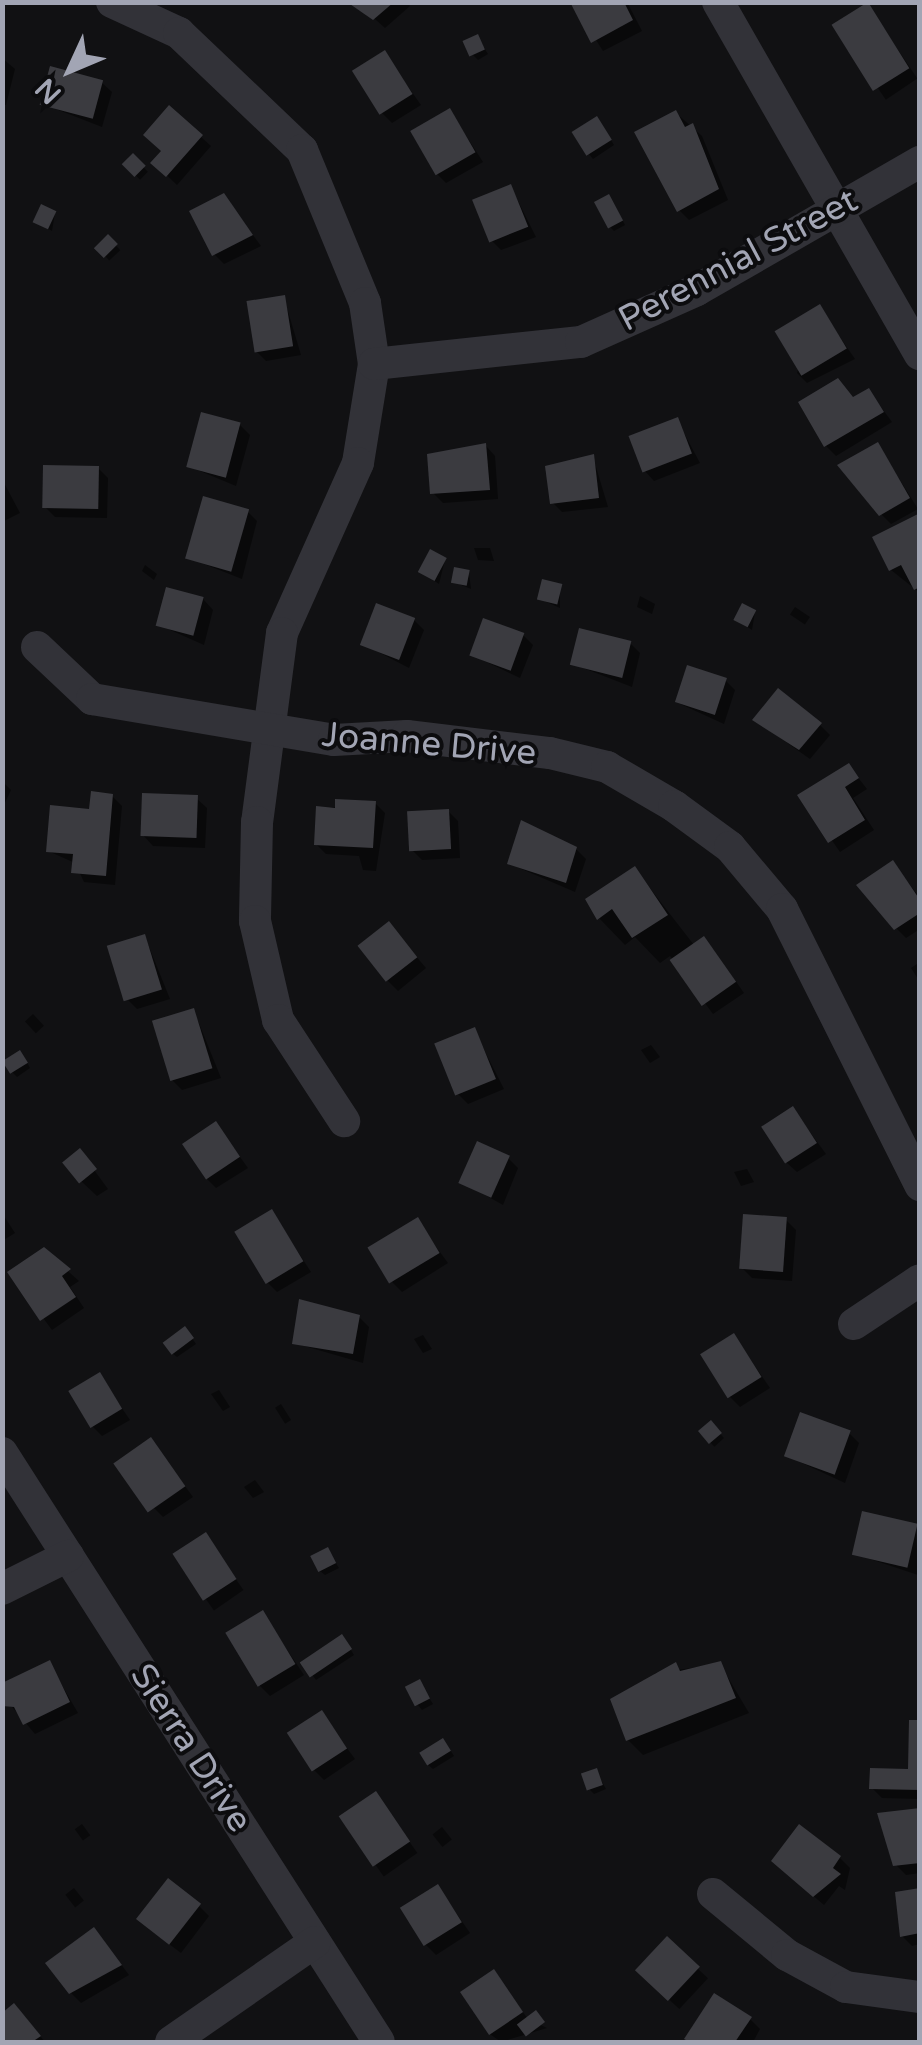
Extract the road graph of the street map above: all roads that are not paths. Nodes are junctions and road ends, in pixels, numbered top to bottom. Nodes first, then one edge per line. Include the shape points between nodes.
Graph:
1 (112, 2) edge
2 (718, 2) edge
3 (920, 162) edge
4 (835, 208) junction
5 (920, 354) edge
6 (374, 364) junction
7 (37, 647) dead end
8 (266, 726) junction
9 (344, 1121) dead end
10 (920, 1185) edge
11 (920, 1280) edge
12 (854, 1324) dead end
13 (2, 1454) edge
14 (68, 1556) junction
15 (2, 1589) edge
16 (714, 1894) dead end
17 (315, 1942) junction
18 (920, 1997) edge
19 (171, 2042) edge
20 (380, 2042) edge

1 - 6 street via 179,34 302,150 339,223
2 - 4 street
3 - 4 street, Perennial Street
4 - 5 street
4 - 6 street, Perennial Street via 697,290 581,342
6 - 8 street via 358,463 282,633
7 - 8 street, Joanne Drive via 92,699
8 - 9 street via 255,921 278,1020
8 - 10 street, Joanne Drive via 334,740 407,736 550,753 607,767 674,806 730,846 782,908
11 - 12 street
13 - 14 street, Sierra Drive
14 - 15 street
14 - 17 street, Sierra Drive
16 - 18 street via 787,1955 846,1986
17 - 19 street
17 - 20 street, Sierra Drive

